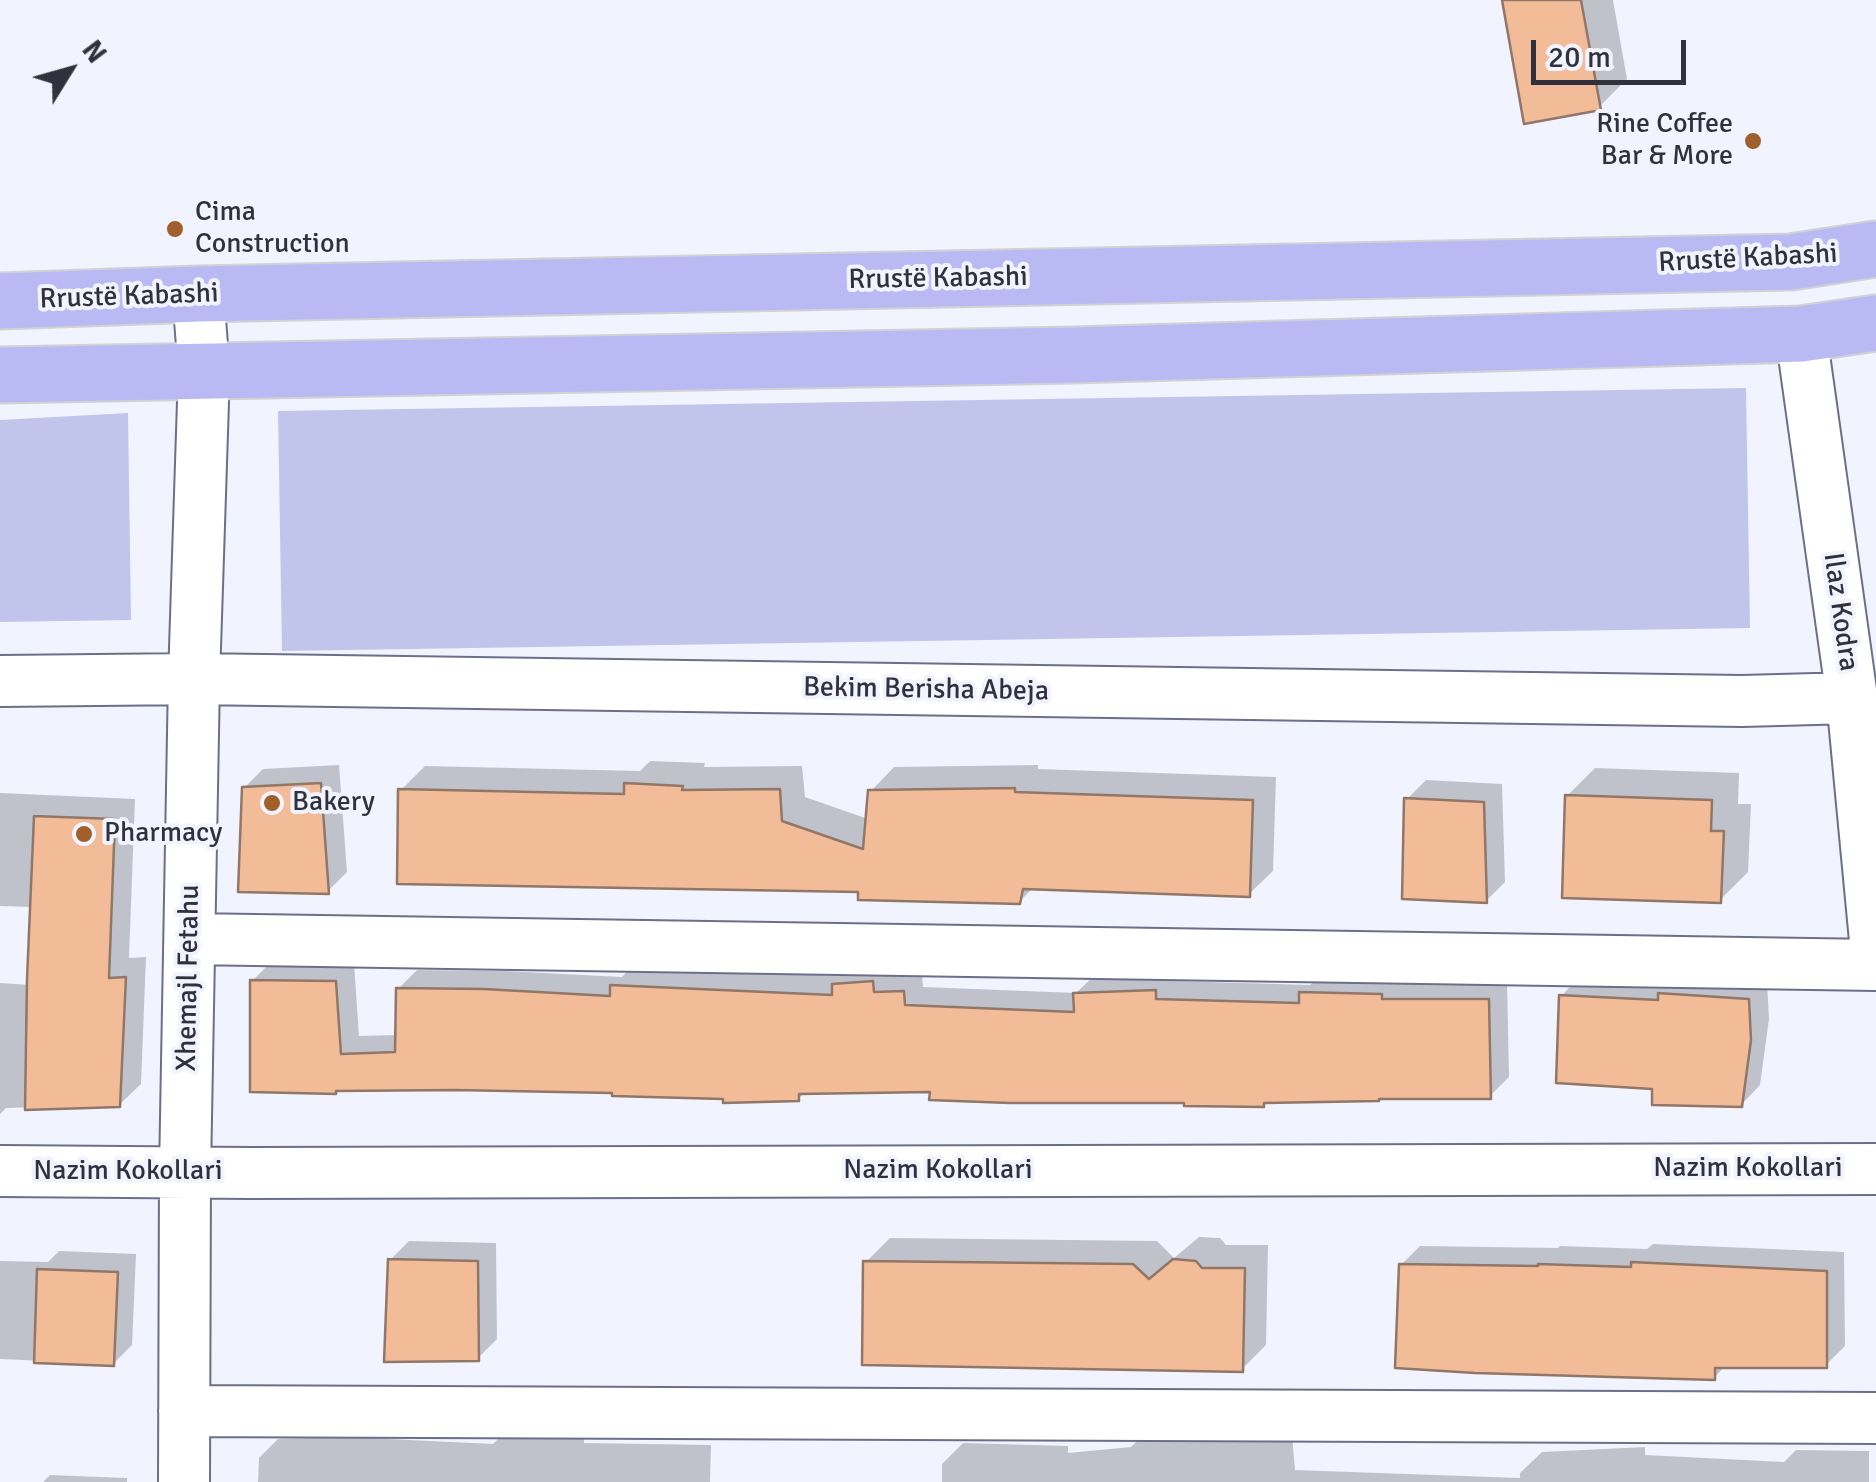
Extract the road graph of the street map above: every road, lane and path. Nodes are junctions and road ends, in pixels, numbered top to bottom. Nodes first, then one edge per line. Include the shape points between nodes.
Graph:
1 (1876, 249) edge
2 (198, 294) junction
3 (0, 301) edge
4 (1876, 323) edge
5 (1801, 334) junction
6 (204, 372) junction
7 (0, 375) edge
8 (194, 679) junction
9 (0, 681) edge
10 (1852, 698) junction
11 (190, 939) junction
12 (1876, 951) edge
13 (1876, 965) edge
14 (1876, 1168) edge
15 (0, 1170) edge
16 (185, 1173) junction
17 (184, 1411) junction
18 (1876, 1418) edge
19 (184, 1482) edge

1 - 2 main road, Rrustë Kabashi via 1791,262
2 - 3 main road, Rrustë Kabashi
2 - 6 street, Xhemajl Fetahu
4 - 5 main road
5 - 6 main road
5 - 10 street, Ilaz Kodra
6 - 7 main road
6 - 8 street, Xhemajl Fetahu
8 - 9 street, Bekim Berisha Abeja
8 - 10 street, Bekim Berisha Abeja via 1742,702
8 - 11 street, Xhemajl Fetahu
10 - 12 street, Ilaz Kodra
11 - 13 street
11 - 16 street, Xhemajl Fetahu
14 - 16 street, Nazim Kokollari
15 - 16 street, Nazim Kokollari
16 - 17 street, Xhemajl Fetahu
17 - 18 street
17 - 19 street, Xhemajl Fetahu

